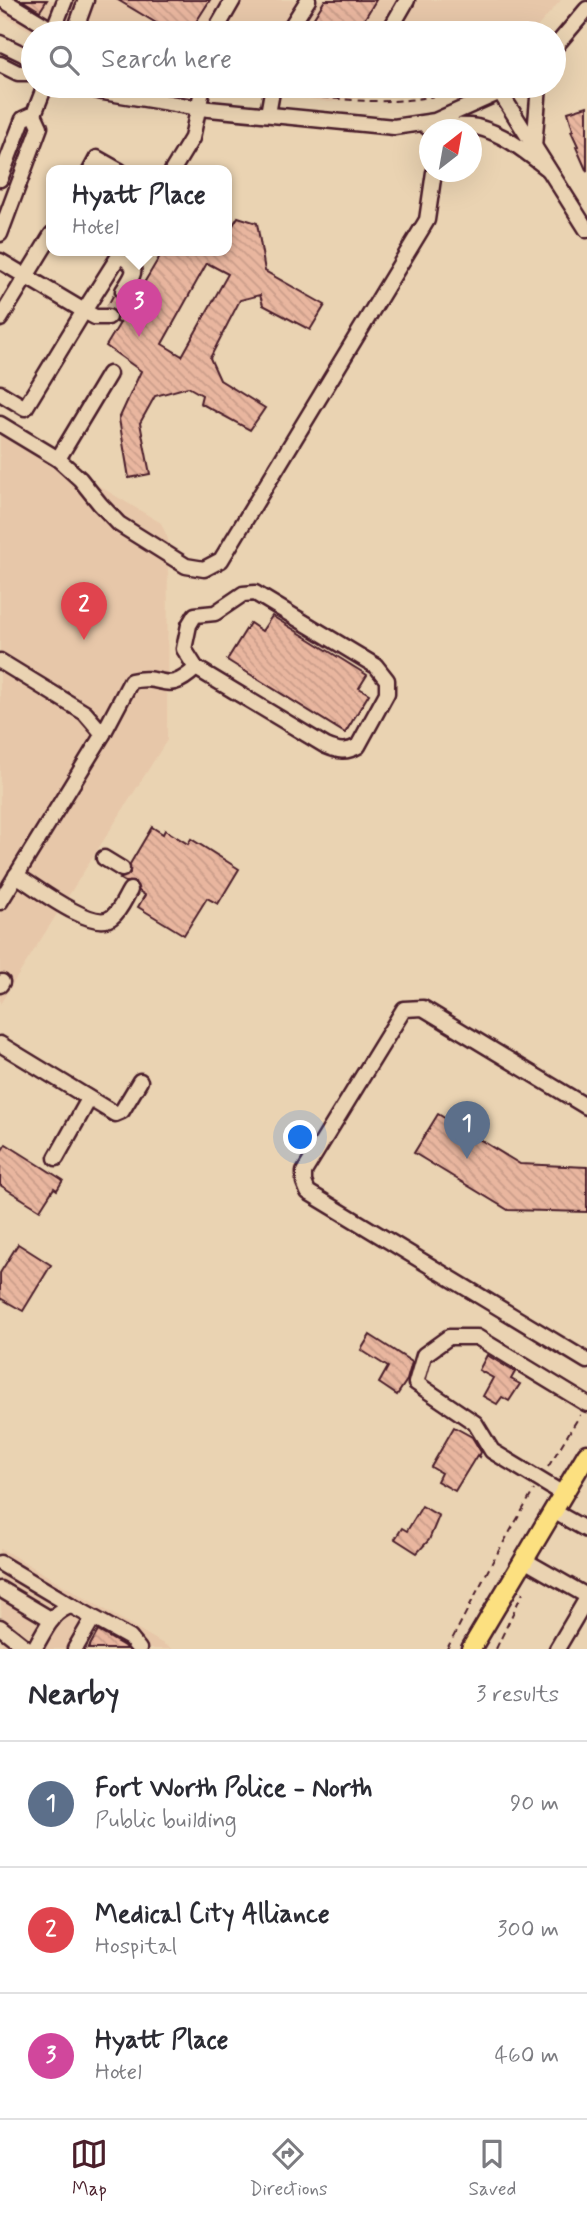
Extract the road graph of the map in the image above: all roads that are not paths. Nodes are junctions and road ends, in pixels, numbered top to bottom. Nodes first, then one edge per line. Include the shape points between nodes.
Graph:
1 (3, 0) edge
2 (65, 0) edge
3 (86, 0) edge
4 (233, 0) edge
5 (308, 0) edge
6 (407, 0) edge
7 (587, 9) edge
8 (38, 21) edge
9 (60, 21) edge
10 (78, 21) edge
11 (221, 21) edge
12 (295, 21) edge
13 (395, 21) edge
14 (566, 34) edge
15 (0, 43) edge
16 (21, 53) edge
17 (0, 64) edge
18 (21, 73) edge
19 (40, 98) edge
20 (139, 98) edge
21 (201, 98) edge
22 (271, 98) edge
23 (485, 98) edge
24 (509, 98) edge
25 (538, 98) edge
26 (200, 108) junction
27 (34, 114) junction
28 (268, 114) junction
29 (394, 127) junction
30 (419, 128) edge
31 (482, 129) edge
32 (534, 147) junction
33 (93, 165) edge
34 (109, 165) edge
35 (176, 165) edge
36 (548, 169) junction
37 (0, 178) edge
38 (433, 182) edge
39 (587, 230) edge
40 (0, 234) edge
41 (46, 243) edge
42 (118, 256) edge
43 (123, 256) edge
44 (0, 261) edge
45 (26, 277) junction
46 (123, 291) tunnel mouth
47 (84, 311) junction
48 (108, 317) dead end
49 (0, 319) edge
50 (109, 374) dead end
51 (0, 393) edge
52 (0, 424) edge
53 (58, 459) junction
54 (0, 661) edge
55 (197, 668) junction
56 (103, 733) junction
57 (104, 858) dead end
58 (122, 869) dead end
59 (16, 875) junction
60 (130, 890) dead end
61 (0, 902) edge
62 (0, 1044) edge
63 (140, 1082) dead end
64 (89, 1099) junction
65 (587, 1107) edge
66 (56, 1158) dead end
67 (587, 1361) edge
68 (587, 1404) edge
69 (587, 1454) edge
70 (563, 1494) junction
71 (554, 1511) junction
72 (587, 1530) edge
73 (524, 1560) junction
74 (0, 1563) edge
75 (0, 1589) edge
76 (587, 1597) edge
77 (72, 1606) junction
78 (93, 1618) junction
79 (52, 1620) junction
80 (0, 1627) edge
81 (28, 1649) edge
82 (34, 1649) edge
83 (75, 1649) edge
84 (139, 1649) edge
85 (471, 1649) edge
86 (557, 1649) edge

1 - 8 street
2 - 9 street
3 - 10 street
4 - 11 street
5 - 12 street
6 - 13 street
7 - 14 street
15 - 16 street
17 - 18 street
19 - 27 street
20 - 26 street
21 - 26 street
22 - 28 street
23 - 29 street via 435,121
24 - 32 street
25 - 32 street
26 - 28 street
26 - 35 street via 192,138
27 - 37 street via 23,119
27 - 40 street via 40,127
28 - 29 street
29 - 30 street
31 - 36 street via 508,139
32 - 36 street
33 - 34 street via 97,158
36 - 39 street
38 - 53 street via 427,220 221,560 204,569 186,566 146,542 119,524
41 - 45 street
42 - 47 street
43 - 46 street via 134,273
44 - 45 street
45 - 47 street
45 - 49 street
47 - 48 street
47 - 51 street via 25,408
50 - 53 street
52 - 53 street
54 - 56 street via 85,713
55 - 55 street via 338,751 358,746 387,692 387,680 376,666 255,593 243,594 215,613 195,615 184,649
55 - 56 street via 173,685 144,678 131,681
56 - 59 street
57 - 58 street
59 - 60 street via 86,919 103,922 112,918
59 - 61 street
62 - 64 street
63 - 64 street via 120,1114
64 - 66 street
65 - 67 street via 423,1008 404,1009 304,1172 308,1192
68 - 70 street via 477,1337 449,1337 424,1355 416,1383 475,1423 492,1451
69 - 70 main road
70 - 71 main road
71 - 72 street
71 - 73 main road
73 - 76 street
73 - 85 main road
74 - 77 street
75 - 79 street
76 - 86 street
77 - 78 street
77 - 79 street via 62,1608
78 - 83 street
78 - 84 street via 130,1638
79 - 82 street
80 - 81 street

